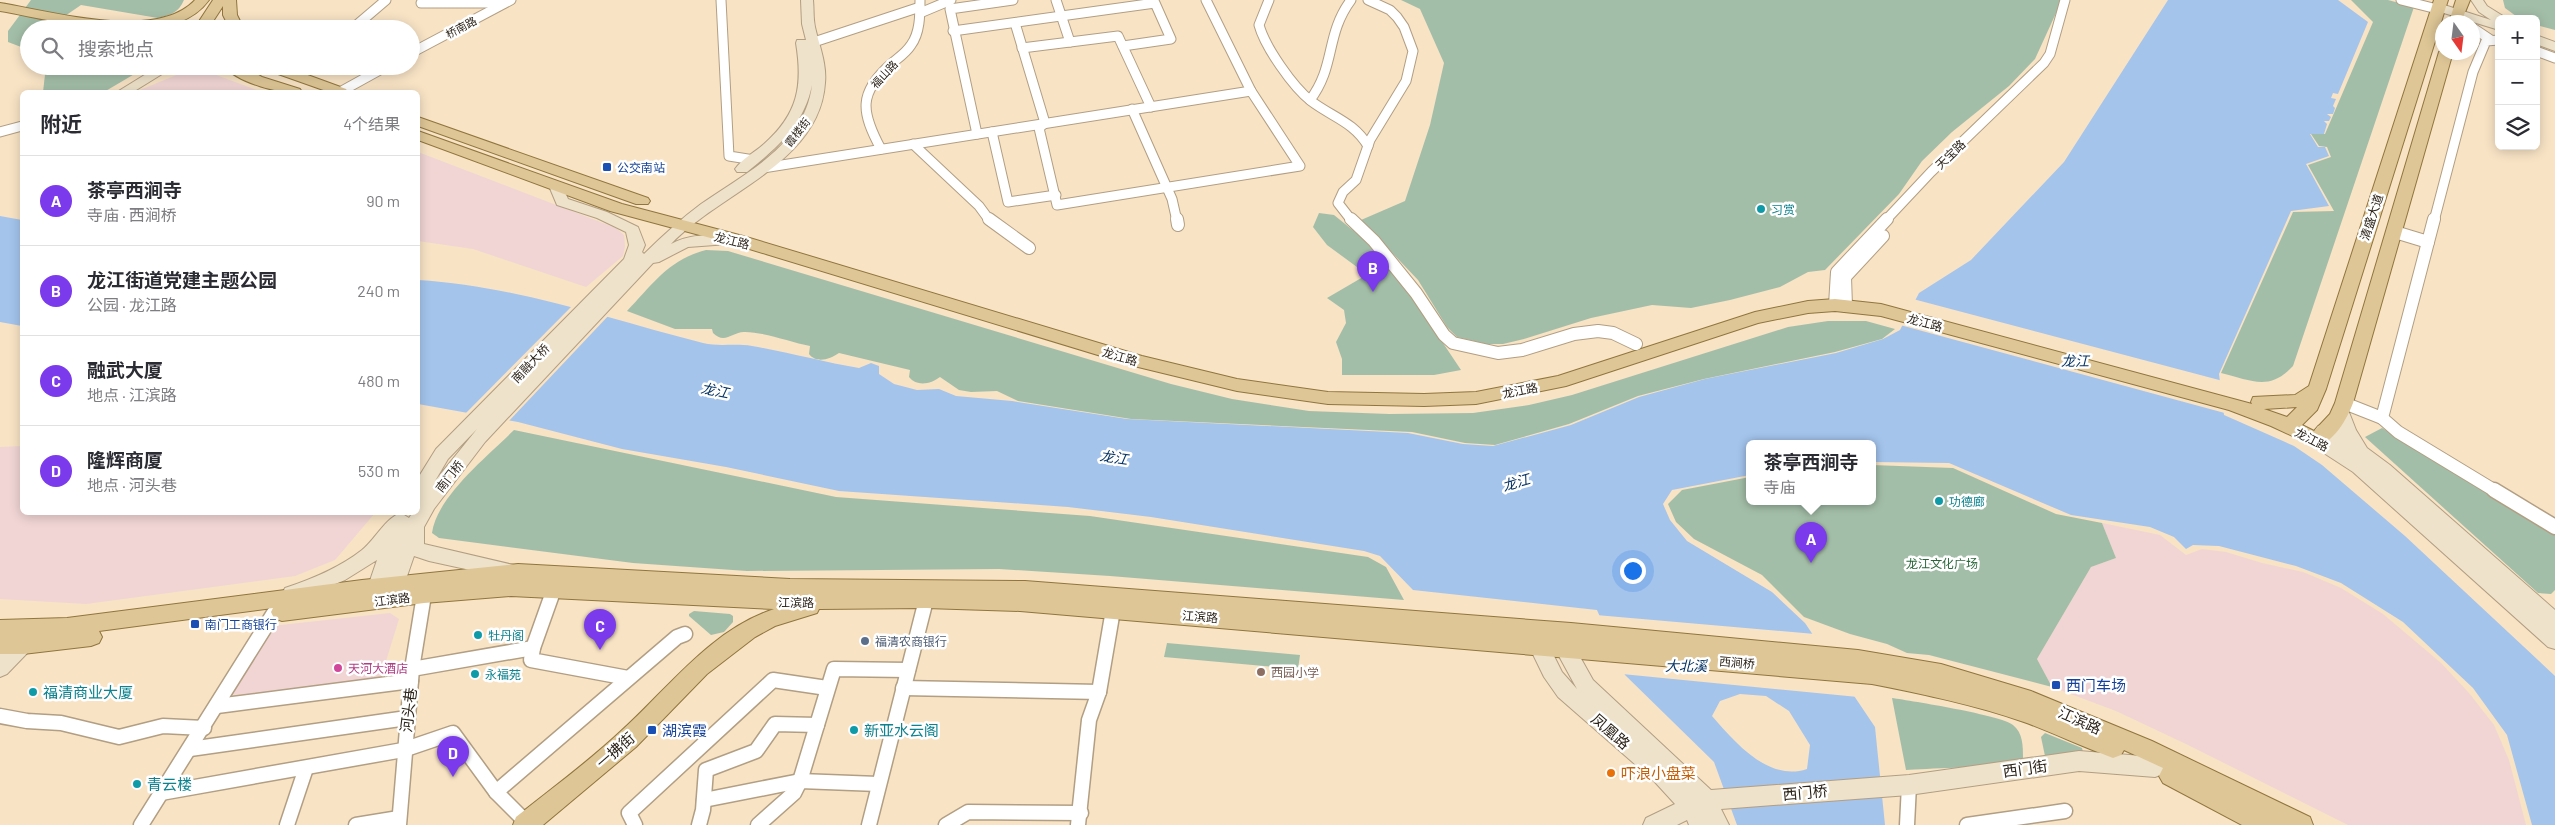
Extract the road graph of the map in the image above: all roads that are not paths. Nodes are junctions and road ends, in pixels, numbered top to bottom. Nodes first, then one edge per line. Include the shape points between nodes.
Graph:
1 (202, 0) edge
2 (209, 0) edge
3 (220, 0) edge
4 (229, 0) edge
5 (386, 0) edge
6 (721, 0) edge
7 (797, 0) edge
8 (807, 0) edge
9 (952, 0) edge
10 (1013, 0) edge
11 (1056, 0) edge
12 (1206, 0) edge
13 (1269, 0) edge
14 (1351, 0) edge
15 (1368, 0) edge
16 (2065, 0) edge
17 (2071, 0) edge
18 (2401, 0) edge
19 (2477, 0) edge
20 (509, 1) edge
21 (421, 3) dead end
22 (2439, 5) edge
23 (0, 6) edge
24 (920, 7) edge
25 (2459, 11) edge
26 (0, 14) edge
27 (1063, 17) junction
28 (2495, 17) edge
29 (2495, 19) edge
30 (39, 20) edge
31 (53, 20) edge
32 (176, 20) edge
33 (196, 20) edge
34 (207, 20) edge
35 (232, 20) edge
36 (363, 20) edge
37 (1015, 23) junction
38 (2480, 30) edge
39 (953, 31) junction
40 (2495, 33) edge
41 (2495, 34) edge
42 (2495, 35) edge
43 (2540, 36) edge
44 (2540, 41) edge
45 (814, 42) junction
46 (1070, 42) junction
47 (2555, 42) edge
48 (1123, 46) junction
49 (2555, 46) edge
50 (1022, 48) junction
51 (420, 49) edge
52 (2540, 52) edge
53 (2555, 58) edge
54 (2444, 60) edge
55 (149, 75) edge
56 (151, 75) edge
57 (248, 75) edge
58 (294, 75) edge
59 (371, 75) edge
60 (118, 90) edge
61 (127, 90) edge
62 (289, 90) edge
63 (335, 90) edge
64 (344, 90) edge
65 (1251, 91) junction
66 (1310, 100) junction
67 (1151, 106) junction
68 (1132, 109) junction
69 (420, 121) edge
70 (1045, 123) junction
71 (20, 129) edge
72 (992, 132) junction
73 (0, 134) edge
74 (978, 134) junction
75 (420, 135) edge
76 (913, 144) junction
77 (1368, 146) junction
78 (881, 149) junction
79 (759, 164) junction
80 (556, 186) junction
81 (1166, 188) junction
82 (1056, 195) junction
83 (681, 221) junction
84 (1178, 225) dead end
85 (2395, 232) junction
86 (737, 240) junction
87 (2428, 242) junction
88 (1029, 248) dead end
89 (636, 263) junction
90 (1840, 300) junction
91 (1636, 344) junction
92 (2316, 389) junction
93 (2235, 400) junction
94 (2260, 402) junction
95 (2343, 407) junction
96 (2382, 418) junction
97 (2294, 422) junction
98 (2320, 435) junction
99 (470, 436) junction
100 (2362, 452) junction
101 (420, 490) edge
102 (420, 501) edge
103 (407, 518) edge
104 (2555, 527) edge
105 (518, 572) junction
106 (554, 589) junction
107 (384, 593) junction
108 (424, 595) junction
109 (926, 600) junction
110 (825, 602) junction
111 (276, 606) junction
112 (1113, 610) junction
113 (2554, 618) edge
114 (0, 629) edge
115 (685, 634) dead end
116 (30, 637) junction
117 (1535, 637) junction
118 (1560, 639) junction
119 (2555, 641) edge
120 (1592, 642) joint
121 (0, 645) edge
122 (533, 648) junction
123 (1848, 665) junction
124 (0, 668) edge
125 (908, 670) junction
126 (412, 675) junction
127 (628, 678) junction
128 (827, 688) junction
129 (903, 688) junction
130 (1099, 692) junction
131 (217, 706) junction
132 (0, 716) edge
133 (407, 718) junction
134 (817, 725) junction
135 (204, 728) junction
136 (190, 749) junction
137 (403, 750) junction
138 (306, 768) junction
139 (2155, 768) junction
140 (800, 781) junction
141 (878, 784) junction
142 (1901, 785) junction
143 (496, 792) junction
144 (161, 793) junction
145 (704, 800) junction
146 (1704, 808) edge
147 (2065, 811) dead end
148 (1079, 819) edge
149 (399, 822) edge
150 (533, 822) edge
151 (141, 825) edge
152 (287, 825) edge
153 (356, 825) edge
154 (635, 825) edge
155 (699, 825) edge
156 (758, 825) edge
157 (869, 825) edge
158 (946, 825) edge
159 (1654, 825) edge
160 (1718, 825) edge
161 (1907, 825) edge
162 (1967, 825) edge
163 (2265, 825) edge
164 (2301, 825) edge

1 - 32 main road via 192,11
2 - 33 main road
3 - 34 main road
4 - 35 main road
5 - 36 street
6 - 79 street via 729,156
7 - 79 street, 霞楼街 via 797,27 806,62 804,97 798,115
8 - 45 street, 霞楼街 via 808,24
9 - 24 street
10 - 39 street via 950,9
11 - 27 street
12 - 65 street
13 - 66 street via 1259,22 1260,32
14 - 66 street via 1336,25 1325,78
15 - 77 street via 1397,17 1413,51 1406,81
16 - 90 street, 天宝路 via 2050,54 2044,63 1931,172 1837,272
17 - 90 street, 天宝路 via 2060,46 2052,64 1937,174 1845,277
18 - 22 street
19 - 28 street
20 - 21 street
20 - 51 street, 桥南路
22 - 25 street
22 - 92 main road, 清盛大道
23 - 31 main road
24 - 45 street
24 - 78 street, 福山路 via 910,46 882,72 865,98 868,125
25 - 29 street
25 - 40 street
26 - 30 main road
27 - 37 street
27 - 46 street
27 - 48 street via 1154,4 1171,39
37 - 39 street
37 - 50 street
38 - 41 street
39 - 74 street
42 - 87 street via 2482,46 2473,72
43 - 47 street
44 - 49 street
45 - 79 street, 霞楼街 via 819,81 810,117 800,133
46 - 48 street via 1118,36
46 - 50 street
48 - 67 street
50 - 70 street
52 - 53 street
54 - 85 main road
55 - 60 street
56 - 61 street
57 - 62 main road
58 - 63 main road
59 - 64 street
65 - 67 street
65 - 81 street via 1300,166
66 - 77 street via 1340,115 1363,135
67 - 68 street
68 - 70 street
68 - 81 street
69 - 83 main road, 龙江路
70 - 72 street
70 - 82 street via 1039,128
71 - 73 street
72 - 74 street
72 - 82 street via 1008,202
74 - 76 street
75 - 80 main road, 龙江路
76 - 78 street
76 - 88 street via 953,180 993,224
77 - 91 street via 1356,180 1343,192 1338,203 1374,241 1453,343 1498,353 1598,331 1613,333
78 - 79 street
79 - 83 street, 霞楼街
80 - 83 main road, 龙江路
80 - 89 street via 562,202 602,215 633,230 637,245
81 - 82 street via 1057,205
81 - 84 street
83 - 86 main road, 龙江路
83 - 89 street
83 - 91 main road, 龙江路 via 994,306 1106,342 1258,379 1394,390 1468,388 1550,373
85 - 87 street
85 - 95 main road
86 - 89 street via 684,243
86 - 90 main road, 龙江路 via 1169,370 1237,386 1328,398 1476,398 1523,390 1587,374 1755,318
87 - 96 street
89 - 99 street, 南融大桥 via 598,292
89 - 99 street, 南融大桥 via 615,295
90 - 91 main road, 龙江路 via 1808,295 1745,308
90 - 93 main road, 龙江路 via 1882,305
92 - 94 main road via 2310,397 2291,402
92 - 97 main road, 清盛大道 via 2310,405
93 - 94 main road, 龙江路
93 - 97 main road, 龙江路
94 - 97 main road, 龙江路
95 - 96 street
95 - 98 main road
95 - 100 street via 2347,431
96 - 104 street via 2398,432
97 - 98 main road, 龙江路
98 - 100 street, 龙江路
98 - 119 street, 龙江路
99 - 101 street, 南门桥 via 442,454
99 - 102 street, 南门桥
100 - 113 street, 龙江路
103 - 105 street via 417,549
103 - 107 street, 南门桥
103 - 111 street via 357,564
105 - 107 main road, 江滨路
105 - 117 main road, 江滨路 via 790,587 1025,589
106 - 108 main road, 江滨路 via 511,588
106 - 110 main road, 江滨路
106 - 122 street
107 - 108 main road, 江滨路
107 - 111 main road, 江滨路
108 - 126 street, 河头巷
109 - 110 main road, 江滨路
109 - 112 main road, 江滨路 via 975,600
109 - 125 street
110 - 150 main road, 一拂街 via 768,620 698,668 628,740
111 - 116 main road, 江滨路
111 - 131 street
112 - 117 main road, 江滨路
112 - 130 street
114 - 116 main road, 江滨路
115 - 127 street
116 - 121 main road, 江滨路
116 - 124 street
117 - 118 main road, 江滨路
117 - 146 street, 凤凰路 via 1556,679 1566,691 1680,792
118 - 120 main road, 江滨路
118 - 146 street, 凤凰路 via 1586,686 1695,788
120 - 123 main road, 西涧桥
122 - 126 street
122 - 127 street via 531,660
123 - 139 main road, 江滨路 via 1979,698 2051,722
123 - 164 main road, 江滨路 via 1875,661 1951,676 2052,707
125 - 128 street via 834,668
125 - 129 street
126 - 131 street
126 - 133 street, 河头巷
127 - 143 street
128 - 134 street
128 - 154 street via 772,680 629,813
129 - 130 street
129 - 141 street
130 - 148 street via 1089,720
131 - 135 street
132 - 135 street via 27,722 61,723 119,737 163,726
133 - 136 street
133 - 137 street, 河头巷
134 - 140 street
134 - 145 street via 775,724 756,751 706,770
135 - 136 street
136 - 144 street
137 - 138 street
137 - 143 street via 453,733
137 - 149 street, 河头巷
138 - 144 street
138 - 152 street
139 - 142 street, 西门街 via 2080,761
139 - 163 main road, 江滨路
140 - 141 street
140 - 145 street
140 - 156 street via 794,793
141 - 157 street
142 - 146 street, 西门桥
142 - 161 street
143 - 150 street
144 - 151 street
145 - 155 street
146 - 159 street
146 - 160 street, 凤凰路
147 - 162 street
148 - 158 street via 968,812
149 - 153 street

